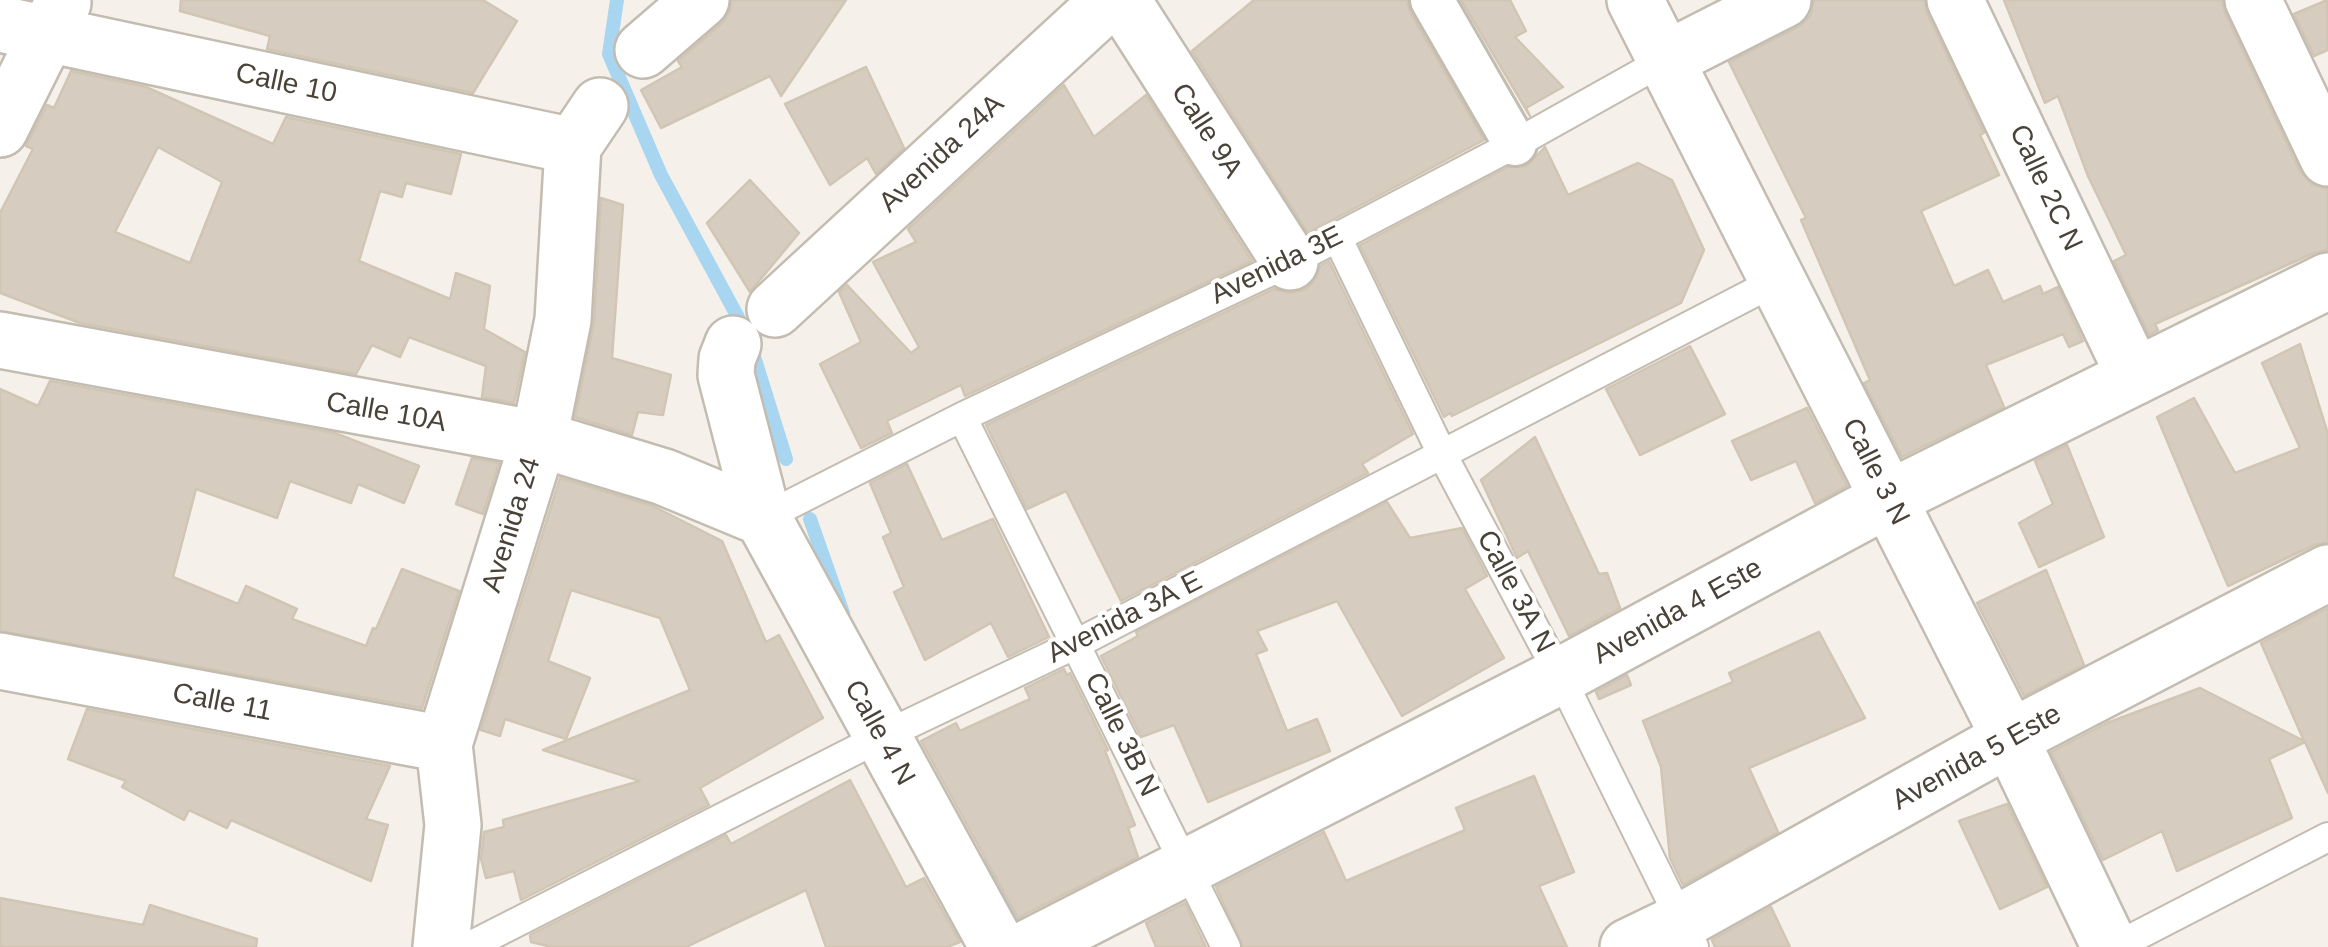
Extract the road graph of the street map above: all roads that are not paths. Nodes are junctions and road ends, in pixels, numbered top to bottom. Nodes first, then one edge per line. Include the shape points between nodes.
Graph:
1 (701, 0) edge
2 (1110, 0) edge
3 (1122, 0) edge
4 (1432, 0) edge
5 (1635, 0) edge
6 (1784, 0) edge
7 (1955, 0) edge
8 (2253, 0) edge
9 (38, 19) edge
10 (644, 50) dead end
11 (1666, 60) junction
12 (586, 126) joint
13 (0, 129) edge
14 (1515, 144) junction
15 (2328, 158) edge
16 (1313, 249) junction
17 (1778, 280) junction
18 (2328, 281) edge
19 (775, 308) dead end
20 (0, 340) edge
21 (733, 344) dead end
22 (2134, 377) junction
23 (962, 417) junction
24 (539, 439) junction
25 (1442, 454) junction
26 (1888, 500) junction
27 (763, 518) junction
28 (2328, 573) edge
29 (1076, 644) junction
30 (0, 661) edge
31 (1560, 676) junction
32 (880, 736) junction
33 (2010, 738) junction
34 (444, 744) junction
35 (2328, 837) edge
36 (1185, 866) junction
37 (1688, 934) edge
38 (442, 947) edge
39 (468, 947) edge
40 (998, 947) edge
41 (1030, 947) edge
42 (1226, 947) edge
43 (1628, 947) edge
44 (2113, 947) edge

1 - 10 street
2 - 19 street, Avenida 24A
3 - 16 street, Calle 9A
4 - 14 street
5 - 11 street, Calle 3 N
6 - 11 street, Avenida 3E
7 - 22 street, Calle 2C N
8 - 15 street
9 - 12 street, Calle 10
9 - 13 street
11 - 14 lane, Avenida 3E
11 - 17 street, Calle 3 N
12 - 24 street, Avenida 24 via 563,320
14 - 16 lane, Avenida 3E
16 - 23 lane, Avenida 3E
16 - 25 lane, Calle 3A N
17 - 25 lane, Avenida 3A E
17 - 26 street, Calle 3 N
18 - 22 street, Avenida 4 Este
20 - 24 street, Calle 10A
21 - 27 street via 726,376
22 - 26 street, Avenida 4 Este
23 - 27 lane, Avenida 3E
23 - 29 lane, Calle 3B N
24 - 27 street, Calle 10A via 664,476
24 - 34 street, Avenida 24
25 - 29 lane, Avenida 3A E
25 - 31 lane, Calle 3A N
26 - 31 street, Avenida 4 Este
26 - 33 street, Calle 3 N
27 - 32 street, Calle 4 N
28 - 33 street, Avenida 5 Este
29 - 32 lane, Avenida 3A E
29 - 36 lane, Calle 3B N
30 - 34 street, Calle 11
31 - 36 street, Avenida 4 Este
31 - 37 lane, Calle 3A N
32 - 39 lane, Avenida 3A E
32 - 40 street, Calle 4 N
33 - 37 street, Avenida 5 Este
33 - 44 street, Calle 3 N
34 - 38 street, Avenida 24 via 453,825
35 - 44 lane
36 - 41 street, Avenida 4 Este
36 - 42 lane, Calle 3B N
37 - 43 street, Avenida 5 Este

